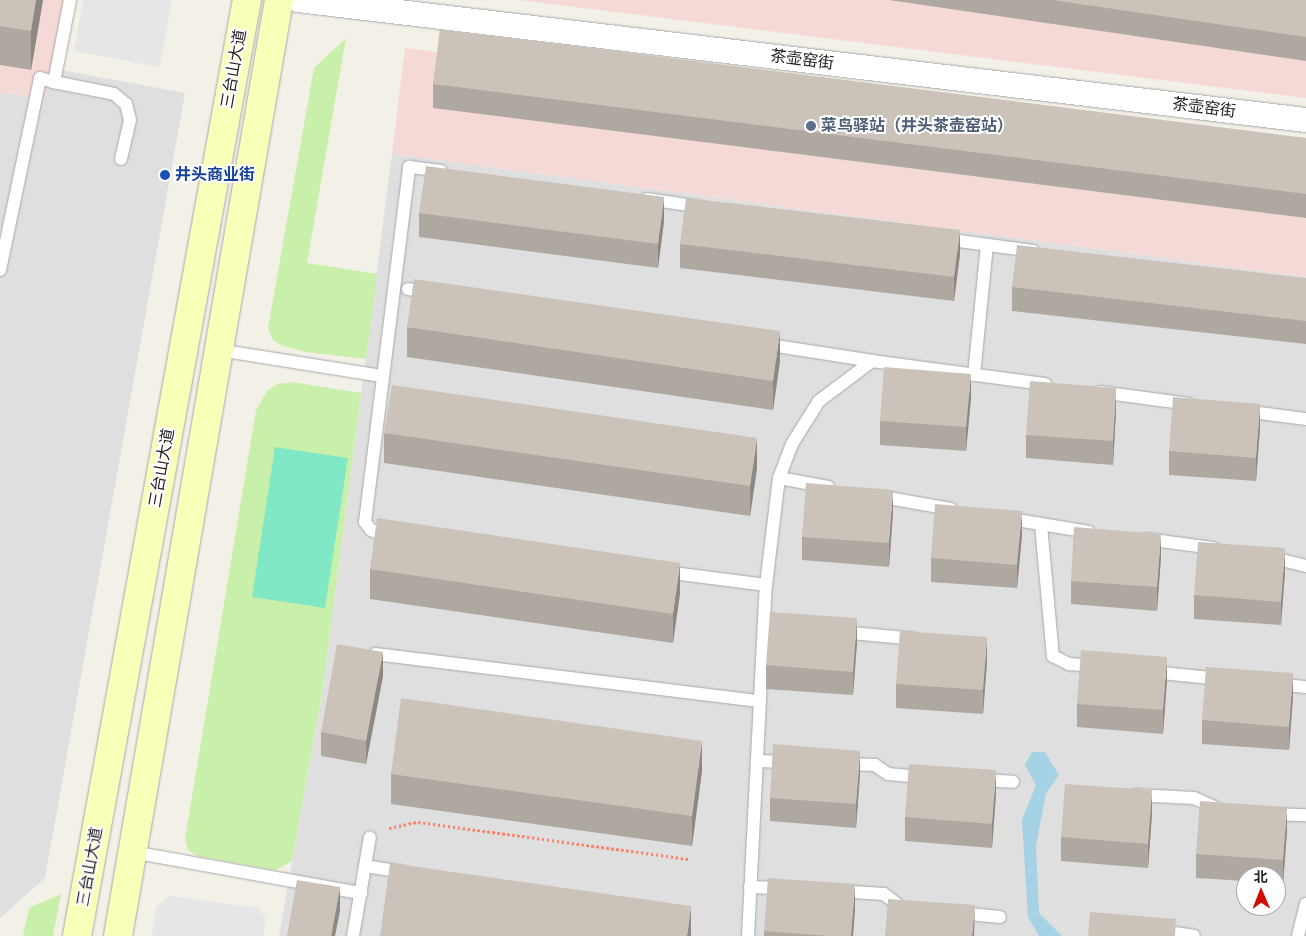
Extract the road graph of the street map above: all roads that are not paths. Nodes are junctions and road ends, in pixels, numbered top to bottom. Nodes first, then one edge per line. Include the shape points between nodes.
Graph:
1 (70, 0) edge
2 (247, 0) edge
3 (279, 0) edge
4 (298, 0) edge
5 (54, 82) junction
6 (1306, 120) edge
7 (121, 159) dead end
8 (458, 174) edge
9 (634, 198) edge
10 (713, 208) edge
11 (928, 237) edge
12 (987, 245) junction
13 (1045, 253) edge
14 (0, 270) edge
15 (408, 288) dead end
16 (446, 295) edge
17 (747, 342) edge
18 (219, 350) junction
19 (872, 361) junction
20 (974, 375) junction
21 (382, 376) junction
22 (1062, 386) edge
23 (1091, 390) edge
24 (1199, 405) edge
25 (1228, 409) edge
26 (1306, 419) edge
27 (779, 478) junction
28 (837, 488) edge
29 (866, 494) edge
30 (963, 511) edge
31 (992, 516) edge
32 (1040, 525) junction
33 (1102, 534) edge
34 (1132, 538) edge
35 (403, 539) edge
36 (1231, 551) edge
37 (1260, 554) edge
38 (1306, 566) edge
39 (648, 570) edge
40 (766, 585) junction
41 (832, 631) edge
42 (928, 640) edge
43 (375, 654) edge
44 (1108, 667) edge
45 (1138, 670) edge
46 (1237, 680) edge
47 (1266, 683) edge
48 (1306, 687) edge
49 (759, 701) junction
50 (757, 761) junction
51 (806, 763) edge
52 (835, 764) edge
53 (936, 777) edge
54 (965, 779) edge
55 (1013, 782) dead end
56 (1117, 794) edge
57 (1226, 812) edge
58 (1256, 813) edge
59 (1306, 814) edge
60 (370, 837) road end
61 (132, 852) junction
62 (365, 866) junction
63 (414, 874) edge
64 (750, 887) junction
65 (798, 889) edge
66 (827, 891) edge
67 (360, 893) junction
68 (1306, 904) edge
69 (916, 909) edge
70 (944, 912) edge
71 (1000, 916) dead end
72 (1144, 930) edge
73 (77, 936) edge
74 (118, 936) edge
75 (353, 936) edge
76 (748, 936) edge
77 (1194, 936) edge
78 (1298, 936) edge

1 - 5 lane
2 - 73 main road, 三台山大道
3 - 18 main road, 三台山大道
4 - 6 street, 茶壶窑街
5 - 7 lane via 114,94 126,104 130,120
5 - 14 lane via 40,78
8 - 21 lane via 409,167
9 - 10 lane
11 - 12 lane
12 - 13 lane
12 - 20 lane
15 - 16 lane
17 - 19 lane
18 - 21 lane
18 - 61 main road, 三台山大道
19 - 20 lane
19 - 27 lane via 819,401 792,444
20 - 22 lane
21 - 35 lane via 365,522 371,530
23 - 24 lane
25 - 26 lane
27 - 28 lane
27 - 40 lane
29 - 30 lane
31 - 32 lane
32 - 33 lane
32 - 44 lane via 1053,656 1069,664
34 - 36 lane
37 - 38 lane
39 - 40 lane
40 - 49 lane via 769,624
41 - 42 lane
43 - 49 lane
45 - 46 lane
47 - 48 lane
49 - 50 lane
50 - 51 lane
50 - 64 lane
52 - 53 lane via 875,765 888,774
54 - 55 lane
56 - 57 lane via 1194,798
58 - 59 lane
60 - 62 lane
61 - 67 lane
61 - 74 main road, 三台山大道
62 - 63 lane
62 - 67 lane
64 - 65 lane
64 - 76 lane
66 - 69 lane via 884,894 898,907
67 - 75 lane
68 - 78 lane
70 - 71 lane
72 - 77 lane via 1190,933

